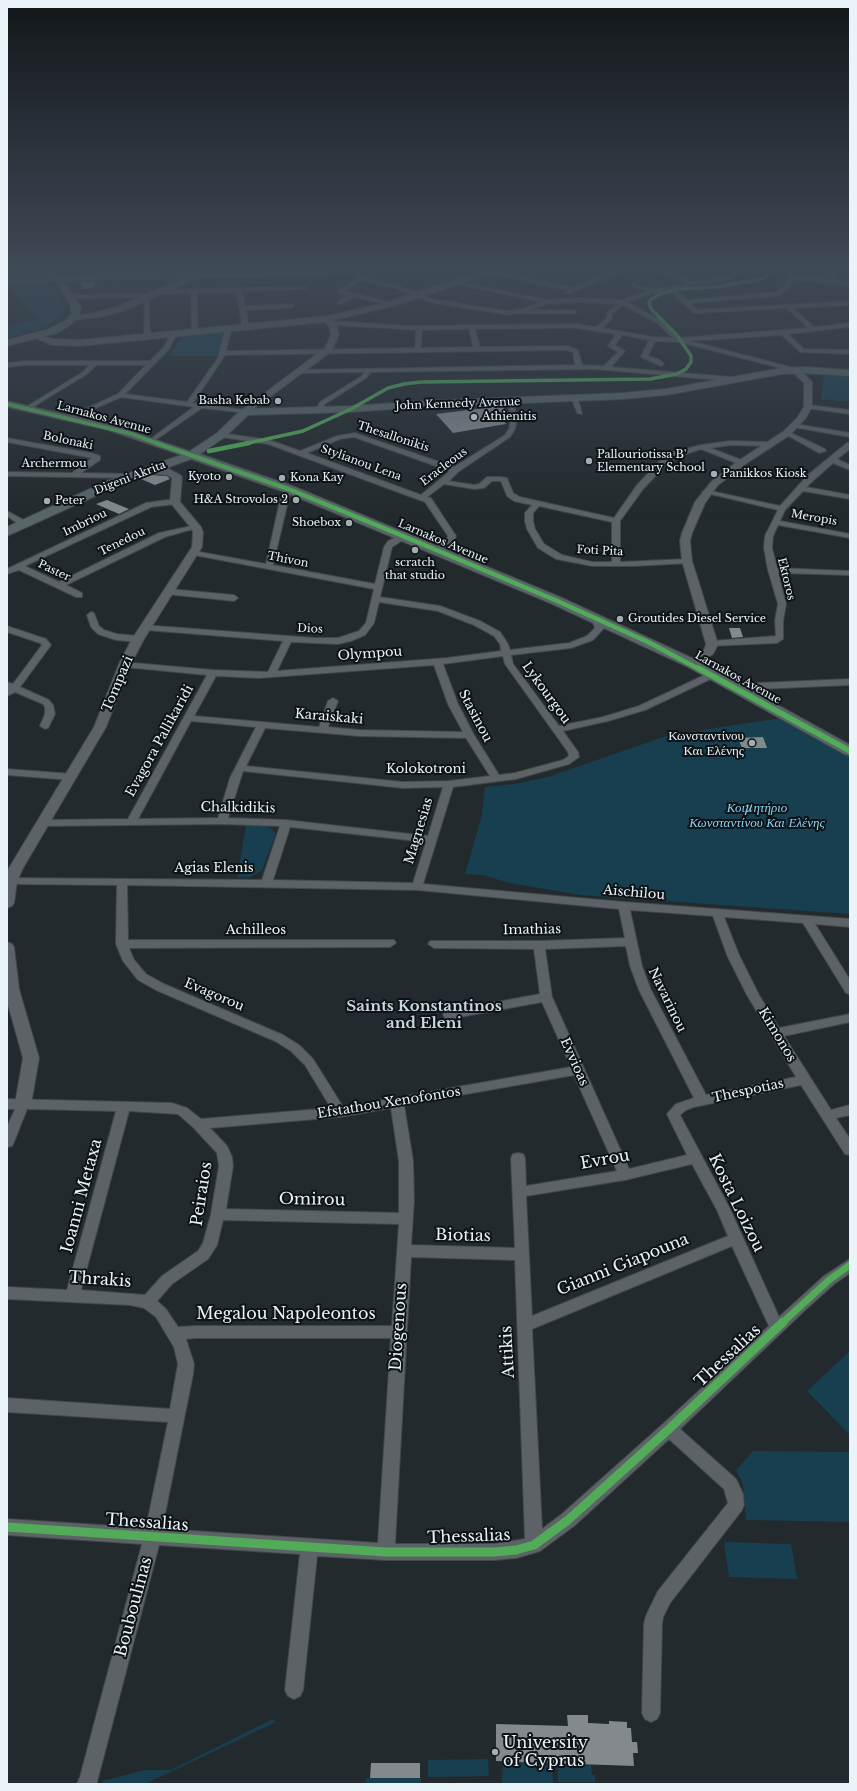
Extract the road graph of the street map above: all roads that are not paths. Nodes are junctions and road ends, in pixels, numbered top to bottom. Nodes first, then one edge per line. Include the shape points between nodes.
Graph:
1 (328, 350) edge
2 (165, 351) edge
3 (308, 351) edge
4 (575, 351) edge
5 (621, 351) edge
6 (647, 351) edge
7 (713, 351) edge
8 (802, 351) edge
9 (850, 352) edge
10 (223, 353) joint
11 (94, 363) junction
12 (153, 363) junction
13 (661, 364) dead end
14 (7, 365) edge
15 (579, 367) junction
16 (607, 367) junction
17 (771, 368) junction
18 (796, 370) junction
19 (302, 371) junction
20 (368, 371) junction
21 (827, 371) junction
22 (850, 373) edge
23 (730, 379) junction
24 (808, 382) junction
25 (120, 395) junction
26 (575, 399) junction
27 (510, 402) junction
28 (7, 404) edge
29 (188, 405) junction
30 (199, 407) junction
31 (808, 407) junction
32 (28, 408) junction
33 (318, 410) junction
34 (245, 412) junction
35 (850, 412) edge
36 (580, 414) dead end
37 (69, 418) junction
38 (795, 426) junction
39 (787, 433) junction
40 (221, 435) junction
41 (850, 435) edge
42 (7, 440) edge
43 (151, 441) junction
44 (769, 444) junction
45 (850, 445) edge
46 (701, 447) junction
47 (171, 449) junction
48 (822, 451) dead end
49 (302, 453) junction
50 (191, 455) junction
51 (832, 460) junction
52 (741, 463) junction
53 (168, 467) junction
54 (850, 468) edge
55 (455, 470) junction
56 (7, 474) edge
57 (24, 475) junction
58 (74, 475) junction
59 (101, 475) junction
60 (133, 476) junction
61 (7, 480) edge
62 (443, 482) junction
63 (111, 484) junction
64 (801, 488) junction
65 (292, 490) junction
66 (706, 492) junction
67 (423, 497) junction
68 (850, 497) edge
69 (175, 502) junction
70 (537, 504) junction
71 (782, 509) junction
72 (7, 513) edge
73 (616, 521) junction
74 (775, 522) junction
75 (24, 524) junction
76 (196, 527) junction
77 (7, 532) edge
78 (403, 536) junction
79 (850, 536) edge
80 (436, 550) junction
81 (194, 553) junction
82 (687, 561) junction
83 (616, 564) junction
84 (20, 567) junction
85 (269, 567) junction
86 (772, 570) junction
87 (7, 572) edge
88 (850, 572) edge
89 (60, 585) junction
90 (378, 588) junction
91 (169, 592) junction
92 (80, 595) dead end
93 (234, 598) dead end
94 (376, 599) junction
95 (91, 615) dead end
96 (595, 618) junction
97 (612, 626) junction
98 (146, 627) junction
99 (7, 629) edge
100 (600, 633) junction
101 (627, 633) junction
102 (590, 638) junction
103 (138, 639) junction
104 (288, 639) junction
105 (712, 644) junction
106 (507, 653) junction
107 (438, 662) junction
108 (691, 663) junction
109 (125, 664) junction
110 (213, 673) junction
111 (271, 674) junction
112 (712, 675) junction
113 (850, 682) edge
114 (735, 687) junction
115 (9, 689) edge
116 (333, 701) dead end
117 (188, 718) junction
118 (262, 725) junction
119 (45, 726) dead end
120 (322, 730) junction
121 (556, 730) junction
122 (468, 735) junction
123 (570, 748) joint
124 (850, 751) edge
125 (240, 768) junction
126 (7, 772) edge
127 (72, 777) junction
128 (497, 779) junction
129 (449, 784) junction
130 (222, 821) junction
131 (130, 822) junction
132 (44, 823) junction
133 (286, 823) junction
134 (430, 839) junction
135 (10, 881) junction
136 (122, 882) junction
137 (266, 883) junction
138 (417, 887) junction
139 (7, 903) edge
140 (624, 906) junction
141 (717, 913) junction
142 (807, 920) junction
143 (850, 923) edge
144 (631, 942) junction
145 (390, 943) dead end
146 (122, 944) junction
147 (434, 944) dead end
148 (539, 945) junction
149 (7, 947) edge
150 (850, 990) edge
151 (546, 997) junction
152 (450, 1016) dead end
153 (850, 1018) edge
154 (776, 1033) junction
155 (577, 1070) junction
156 (804, 1080) junction
157 (697, 1102) junction
158 (397, 1103) junction
159 (7, 1104) edge
160 (23, 1104) junction
161 (124, 1106) junction
162 (850, 1110) edge
163 (340, 1112) junction
164 (828, 1116) junction
165 (198, 1124) junction
166 (7, 1142) edge
167 (850, 1150) edge
168 (518, 1158) dead end
169 (696, 1158) junction
170 (625, 1175) junction
171 (519, 1192) junction
172 (218, 1214) junction
173 (406, 1219) junction
174 (735, 1239) junction
175 (404, 1251) junction
176 (521, 1254) junction
177 (850, 1266) edge
178 (7, 1293) edge
179 (73, 1295) junction
180 (148, 1302) junction
181 (525, 1325) junction
182 (777, 1328) junction
183 (398, 1332) junction
184 (174, 1334) junction
185 (7, 1405) edge
186 (176, 1416) junction
187 (669, 1429) junction
188 (7, 1527) edge
189 (153, 1536) junction
190 (534, 1544) junction
191 (309, 1548) junction
192 (386, 1552) junction
193 (294, 1690) dead end
194 (650, 1713) dead end
195 (86, 1784) edge

1 - 19 main road
2 - 12 street
3 - 10 street
4 - 15 street
5 - 16 street
6 - 13 street via 644,357
7 - 17 street
8 - 9 street
10 - 29 street
11 - 12 street
11 - 14 street
11 - 32 street via 85,374
12 - 25 street
15 - 16 street
15 - 20 street
16 - 23 street
17 - 18 main road, John Kennedy Avenue
17 - 23 main road, John Kennedy Avenue
17 - 24 main road
18 - 21 main road, John Kennedy Avenue
18 - 24 street
19 - 20 street
19 - 34 main road
20 - 33 street via 364,377 322,403
21 - 22 main road, John Kennedy Avenue
21 - 24 main road via 814,373
23 - 26 main road, John Kennedy Avenue via 666,392
24 - 31 street
25 - 29 street, John Kennedy Avenue
25 - 37 street
26 - 27 main road, John Kennedy Avenue
26 - 36 street
27 - 33 main road, John Kennedy Avenue
27 - 55 street, Eracleous via 514,418 508,436
28 - 32 main road, Larnakos Avenue
29 - 30 street, John Kennedy Avenue
30 - 34 street, John Kennedy Avenue
30 - 43 street
31 - 35 street
31 - 38 street
32 - 37 main road, Larnakos Avenue
33 - 34 main road, John Kennedy Avenue
34 - 40 main road, Digeni Akrita
37 - 43 main road, Larnakos Avenue
38 - 39 street
38 - 41 street
39 - 44 street
39 - 48 street
40 - 49 street, Stylianou Lena via 265,441
40 - 50 main road, Digeni Akrita
42 - 58 street, Bolonaki via 96,458
43 - 47 main road, Larnakos Avenue
44 - 46 street via 730,443
44 - 52 street
45 - 51 street, Ektoros
46 - 52 street
46 - 73 street via 677,454 663,463 640,487
47 - 50 main road, Larnakos Avenue
47 - 53 main road via 173,455
49 - 55 street, Thesallonikis via 339,437 355,435
49 - 67 street, Stylianou Lena
50 - 53 main road, Digeni Akrita
50 - 65 main road, Larnakos Avenue
51 - 54 street
51 - 64 street, Ektoros
52 - 66 street
53 - 60 main road, Digeni Akrita
53 - 69 street via 178,479
55 - 62 street, Eracleous
56 - 57 street, Archermou
57 - 58 street, Archermou
57 - 61 street
58 - 59 street, Archermou
59 - 60 street, Archermou
59 - 63 street, Archermou via 111,478
60 - 63 main road, Digeni Akrita
62 - 67 street, Eracleous
62 - 70 street via 474,487 481,486 490,479 501,479 504,480 512,497
63 - 75 main road, Digeni Akrita
64 - 68 street
64 - 71 street, Ektoros
65 - 78 main road, Larnakos Avenue
65 - 85 street via 285,496
66 - 71 street
66 - 82 street via 685,541
67 - 80 street, Stylianou Lena via 431,503 452,536 450,542
69 - 76 street
69 - 84 street, Imbriou via 149,505
70 - 73 street
70 - 83 street, Foti Pita via 529,513 528,521 536,539 545,550 578,562
71 - 74 street, Ektoros
72 - 75 street
73 - 83 street
74 - 79 street, Meropis
74 - 86 street, Ektoros via 768,541
75 - 77 main road, Digeni Akrita
76 - 81 street, Tompazi via 198,539
76 - 89 street, Tenedou via 162,535
78 - 80 main road, Larnakos Avenue
78 - 90 street, Dios via 388,547
80 - 96 main road, Larnakos Avenue
81 - 85 street, Thivon
81 - 91 street, Tompazi
82 - 83 street, Foti Pita
82 - 105 street
84 - 87 street, Imbriou
84 - 89 street, Paster
85 - 90 street, Thivon
86 - 88 street
86 - 105 street, Ektoros via 782,604 780,637 766,642
89 - 92 street, Paster
90 - 94 street, Dios
91 - 93 street
91 - 98 street, Tompazi
94 - 104 street, Dios via 370,623 362,633 338,641
94 - 106 street, Lykourgou via 424,606 458,615 497,634
95 - 103 street via 95,627 101,632 116,637
96 - 97 main road, Larnakos Avenue
96 - 102 street via 600,628
97 - 100 street, Olympou
97 - 101 main road, Larnakos Avenue
98 - 103 street, Tompazi
98 - 104 street, Dios
99 - 115 street via 43,641 46,645
100 - 101 street
100 - 102 street, Olympou
101 - 108 main road, Larnakos Avenue
102 - 106 street, Olympou via 570,645
103 - 109 street, Tompazi
104 - 111 street
105 - 108 street via 709,652
106 - 107 street, Olympou
106 - 121 street, Lykourgou via 509,664
107 - 111 street, Olympou
107 - 122 street, Stasinou via 447,690
108 - 112 main road, Larnakos Avenue
109 - 110 street, Olympou
109 - 127 street, Tompazi via 100,727
110 - 111 street, Olympou
110 - 117 street, Evagora Pallikaridi
112 - 114 main road, Larnakos Avenue
112 - 121 street via 657,702 629,712
113 - 114 street
114 - 124 main road, Larnakos Avenue
115 - 119 street via 46,702 50,714
116 - 120 street
117 - 118 street, Karaiskaki
117 - 131 street, Evagora Pallikaridi
118 - 120 street, Karaiskaki
118 - 125 street
120 - 122 street, Karaiskaki
121 - 123 street, Lykourgou
122 - 128 street, Stasinou
123 - 128 street, Kolokotroni via 574,755 572,759 536,771
125 - 129 street, Kolokotroni via 403,785
125 - 130 street
126 - 127 street
127 - 132 street, Tompazi
128 - 129 street, Kolokotroni
129 - 134 street, Magnesias
130 - 131 street, Chalkidikis
130 - 133 street, Chalkidikis
131 - 132 street, Chalkidikis
132 - 135 street, Tompazi
133 - 134 street, Chalkidikis
133 - 137 street
134 - 138 street, Magnesias
135 - 136 street, Agias Elenis
135 - 139 street, Tompazi
136 - 137 street, Agias Elenis
136 - 146 street, Evagorou
137 - 138 street, Agias Elenis
138 - 140 street, Aischilou
140 - 141 street, Aischilou
140 - 144 street, Navarinou
141 - 142 street, Aischilou
141 - 154 street, Kimonos via 743,975
142 - 143 street, Aischilou
142 - 150 street
144 - 148 street, Imathias
144 - 157 street, Navarinou via 645,990
145 - 146 street, Achilleos
146 - 163 street, Evagorou via 129,961 142,977 279,1038 295,1048 310,1062
147 - 148 street, Imathias
148 - 151 street, Evvioas
149 - 160 street via 11,988 31,1058
151 - 152 street
151 - 155 street, Evvioas
153 - 154 street
154 - 156 street, Kimonos
155 - 158 street, Efstathou Xenofontos
155 - 170 street, Evvioas
156 - 157 street, Thespotias
156 - 164 street, Kimonos
157 - 169 street, Kosta Loizou via 681,1106 674,1114 676,1123
158 - 163 street, Efstathou Xenofontos
158 - 173 street, Diogenous via 406,1161
159 - 160 street, Peiraios
160 - 161 street, Peiraios
160 - 166 street
161 - 165 street, Peiraios via 172,1108
161 - 179 street, Ioanni Metaxa
162 - 164 street
163 - 165 street, Efstathou Xenofontos
164 - 167 street, Kimonos
165 - 172 street, Peiraios via 214,1140 225,1157 226,1166
168 - 171 street, Attikis
169 - 170 street, Evrou
169 - 174 street, Kosta Loizou via 723,1209
170 - 171 street, Evrou
171 - 176 street, Attikis
172 - 173 street, Omirou
172 - 180 street, Peiraios via 207,1250 167,1280
173 - 175 street, Diogenous
174 - 181 street, Gianni Giapouna
174 - 182 street, Kosta Loizou
175 - 176 street, Biotias
175 - 183 street, Diogenous
176 - 181 street, Attikis
177 - 182 street, Thessalias via 829,1280
178 - 179 street, Thrakis
179 - 180 street, Thrakis
180 - 184 street via 161,1312
181 - 190 street, Attikis
182 - 187 street, Thessalias
183 - 184 street, Megalou Napoleontos
183 - 192 street, Diogenous
184 - 186 street, Bouboulinas via 186,1364
185 - 186 street
186 - 189 street, Bouboulinas
187 - 190 street, Thessalias via 568,1520
187 - 194 street via 730,1484 735,1494 736,1505 664,1597 655,1616
188 - 189 street, Thessalias
189 - 191 street, Thessalias
189 - 195 street, Bouboulinas
190 - 192 street, Thessalias via 516,1550 494,1552
191 - 192 street, Thessalias
191 - 193 street

